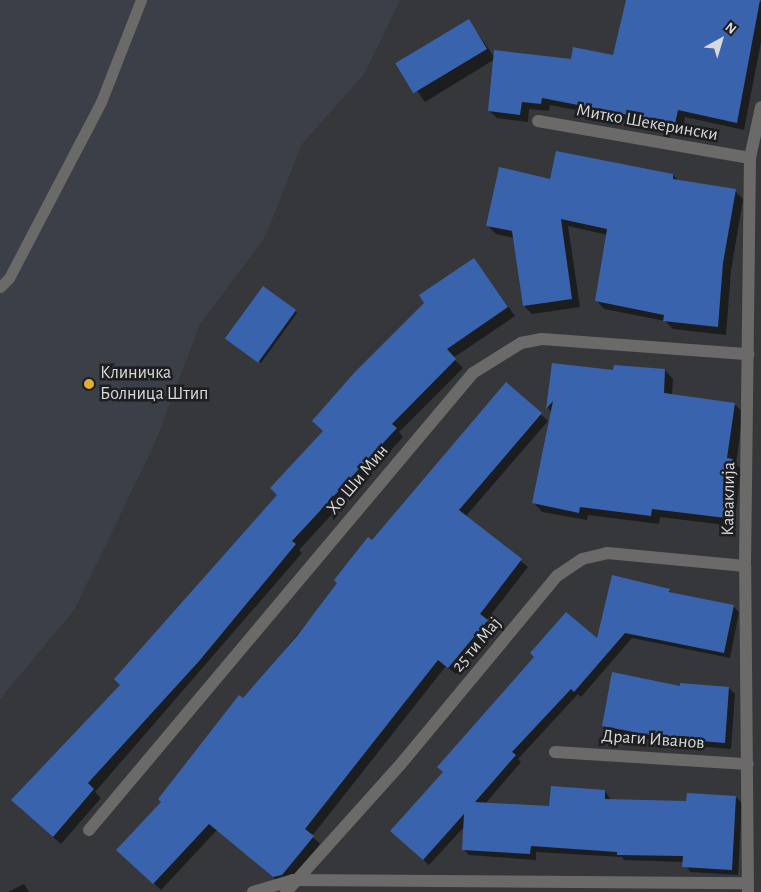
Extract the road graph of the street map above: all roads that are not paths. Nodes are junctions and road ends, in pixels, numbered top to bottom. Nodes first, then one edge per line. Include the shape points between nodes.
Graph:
1 (140, 0) edge
2 (761, 107) edge
3 (538, 121) dead end
4 (750, 158) junction
5 (0, 287) edge
6 (748, 354) junction
7 (745, 566) junction
8 (555, 752) dead end
9 (748, 764) junction
10 (89, 830) dead end
11 (294, 880) junction
12 (748, 887) edge
13 (253, 892) edge
14 (286, 892) edge

1 - 5 lane via 101,102 9,278
2 - 4 street, Каваклија
3 - 4 street, Митко Шекерински
4 - 6 street, Каваклија
6 - 7 street, Каваклија
6 - 10 street, Хо Ши Мин via 542,339 521,343 473,373
7 - 9 street, Каваклија
7 - 11 street, 25 ти Мај via 607,553 582,559 556,576 400,765
8 - 9 street, Драги Иванов
9 - 12 street, Каваклија
11 - 12 street
11 - 13 street
11 - 14 street, 25 ти Мај

